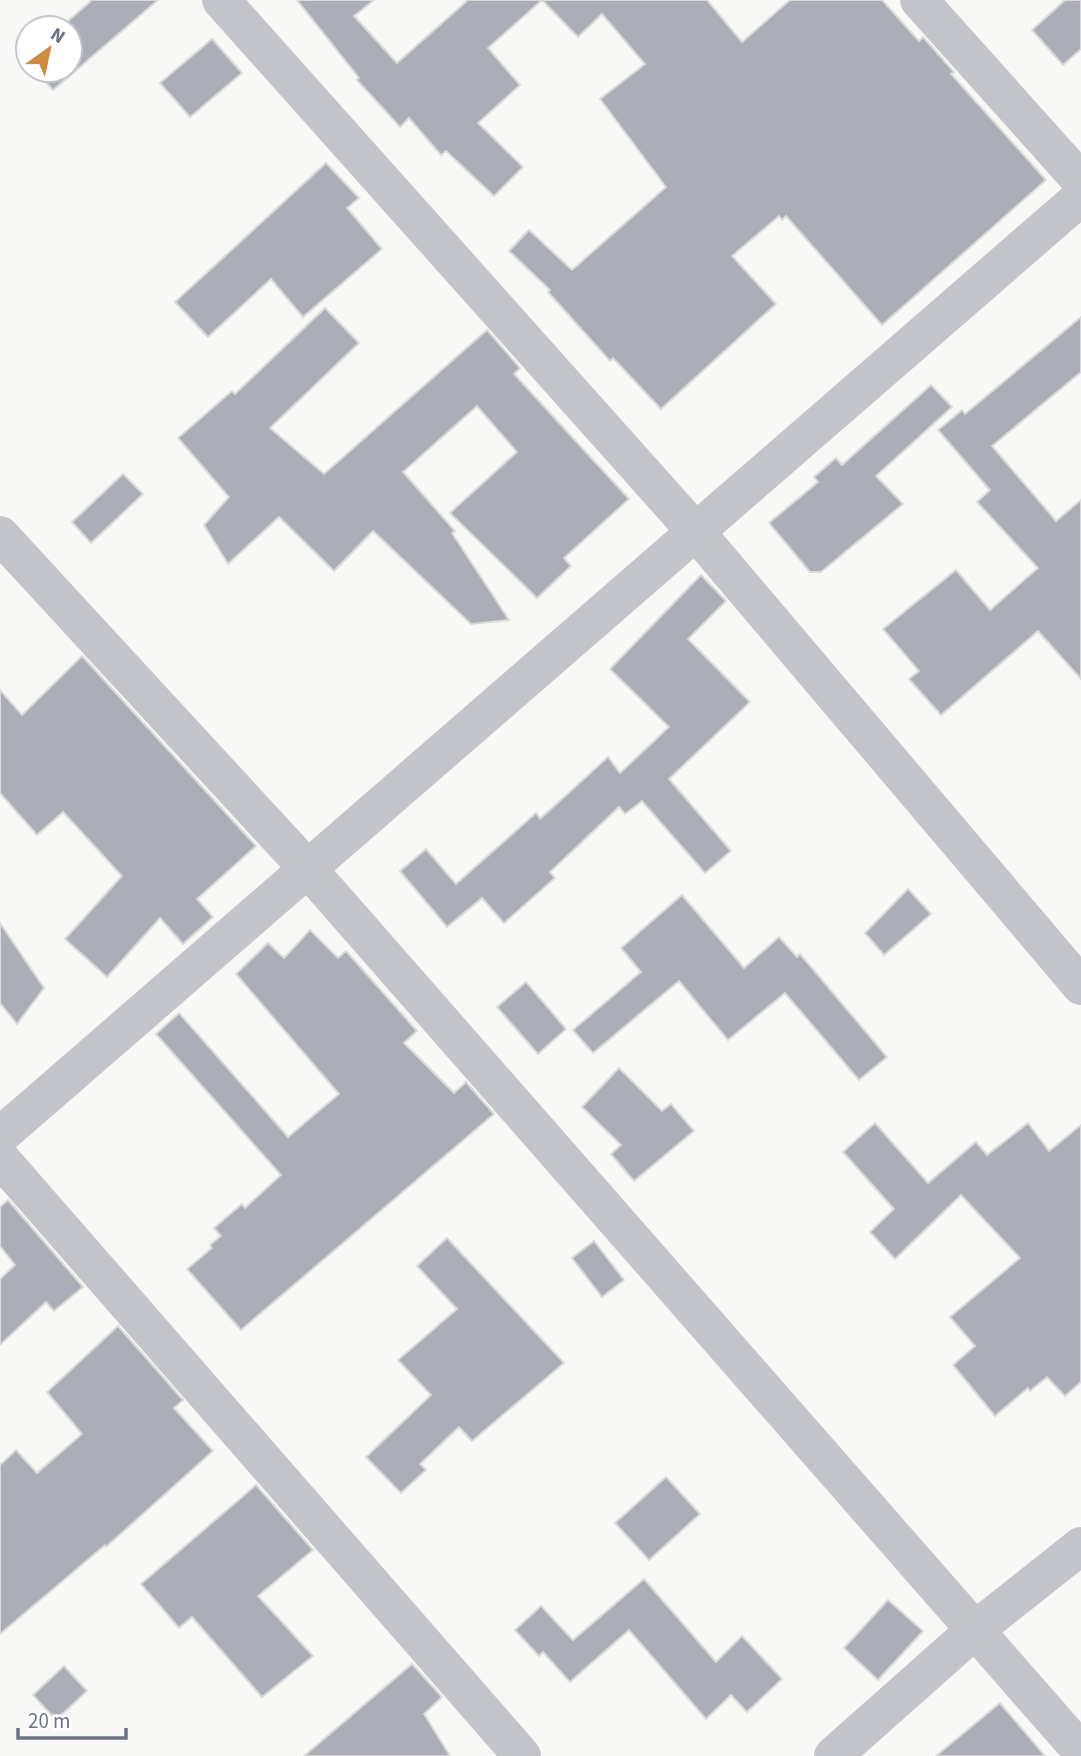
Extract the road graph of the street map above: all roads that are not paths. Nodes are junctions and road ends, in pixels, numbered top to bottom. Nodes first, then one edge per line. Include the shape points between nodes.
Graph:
1 (221, 0) edge
2 (919, 0) edge
3 (1081, 181) edge
4 (1081, 197) edge
5 (696, 532) junction
6 (0, 535) edge
7 (308, 869) junction
8 (1081, 986) edge
9 (0, 1136) edge
10 (0, 1158) edge
11 (1081, 1546) edge
12 (975, 1630) junction
13 (1081, 1751) edge
14 (522, 1756) edge
15 (833, 1756) edge

1 - 5 street
2 - 3 street
4 - 5 street
5 - 7 street
5 - 8 street
6 - 7 street
7 - 9 street
7 - 12 street
10 - 14 street
11 - 12 street
12 - 13 street
12 - 15 street

